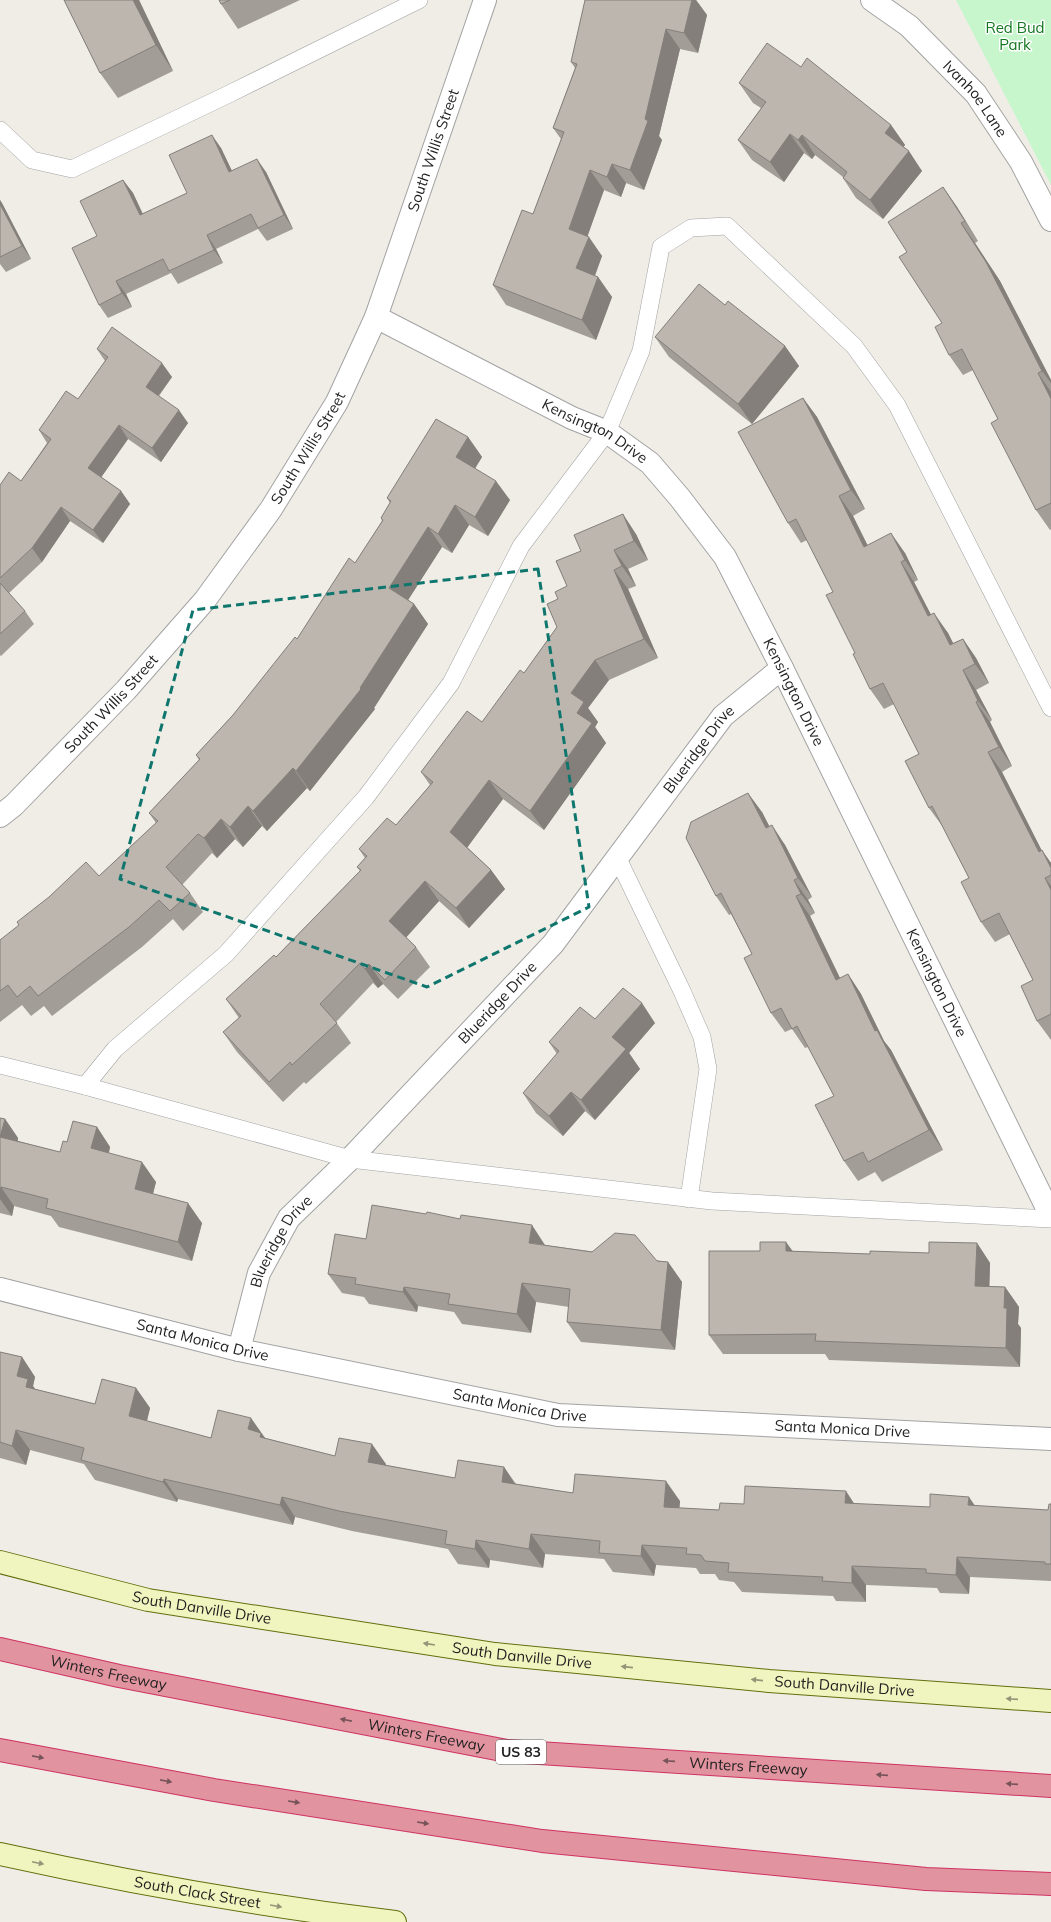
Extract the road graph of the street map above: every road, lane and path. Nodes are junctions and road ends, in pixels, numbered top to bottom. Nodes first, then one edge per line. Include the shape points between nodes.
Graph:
1 (419, 0) edge
2 (485, 0) edge
3 (872, 0) edge
4 (0, 130) edge
5 (1051, 220) edge
6 (376, 317) junction
7 (607, 432) junction
8 (782, 668) junction
9 (1051, 708) edge
10 (0, 816) edge
11 (617, 857) junction
12 (0, 1065) edge
13 (85, 1086) junction
14 (350, 1159) junction
15 (689, 1199) junction
16 (1051, 1218) edge
17 (0, 1289) edge
18 (239, 1350) junction
19 (1051, 1439) edge
20 (0, 1562) edge
21 (0, 1649) edge
22 (1051, 1701) edge
23 (0, 1750) edge
24 (1051, 1786) edge
25 (0, 1854) edge
26 (1051, 1884) edge
27 (395, 1922) edge

1 - 4 lane via 72,169 32,160
2 - 6 street, South Willis Street
3 - 5 street, Ivanhoe Lane via 909,26 976,94 1021,162
6 - 7 street, Kensington Drive via 572,418
6 - 10 street, South Willis Street via 337,402 271,508 205,600 126,690 14,805
7 - 8 street, Kensington Drive via 650,463 725,557
7 - 9 lane via 641,351 661,246 692,228 727,226 854,346 897,405
7 - 13 lane via 521,546 451,683 366,797 226,954 115,1049
8 - 11 street, Blueridge Drive via 722,716
8 - 16 street, Kensington Drive
11 - 14 street, Blueridge Drive via 552,944
11 - 15 lane via 702,1038 708,1070
12 - 13 lane
13 - 14 lane
14 - 15 lane
14 - 18 street, Blueridge Drive via 289,1218 259,1273
15 - 16 lane
17 - 18 street, Santa Monica Drive
18 - 19 street, Santa Monica Drive via 558,1415
22 -> 20 main road, South Danville Drive via 769,1681 495,1654 148,1600
24 -> 21 highway, Winters Freeway / US 83 via 507,1751 119,1676
23 -> 26 highway via 214,1790 542,1841 926,1879
25 -> 27 main road, South Clack Street via 94,1875 294,1909

